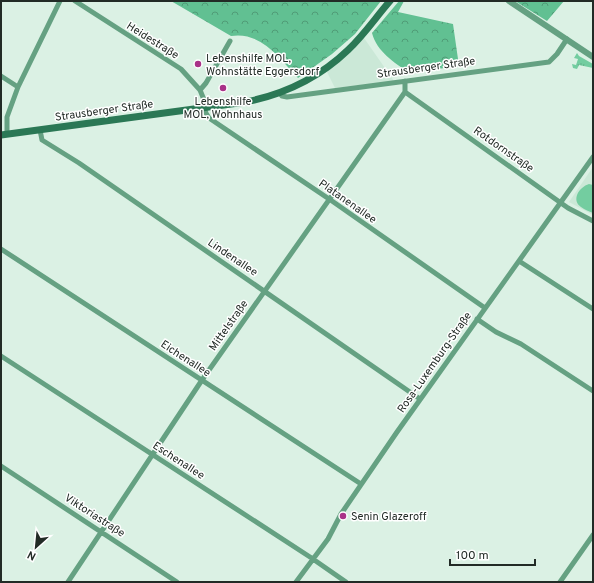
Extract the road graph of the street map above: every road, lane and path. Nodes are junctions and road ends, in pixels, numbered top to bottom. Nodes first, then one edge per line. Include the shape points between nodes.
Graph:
1 (60, 1) edge
2 (75, 1) edge
3 (390, 1) edge
4 (509, 1) edge
5 (567, 39) junction
6 (230, 41) dead end
7 (593, 57) edge
8 (1, 76) edge
9 (405, 81) junction
10 (18, 87) junction
11 (200, 90) junction
12 (405, 92) junction
13 (281, 94) junction
14 (205, 108) junction
15 (40, 130) junction
16 (4, 135) edge
17 (593, 157) edge
18 (329, 199) junction
19 (561, 202) junction
20 (593, 221) edge
21 (1, 249) edge
22 (519, 261) junction
23 (264, 291) junction
24 (485, 308) junction
25 (593, 309) edge
26 (477, 319) junction
27 (1, 356) edge
28 (202, 380) junction
29 (593, 391) edge
30 (420, 399) junction
31 (152, 454) junction
32 (1, 466) edge
33 (361, 484) junction
34 (101, 531) junction
35 (593, 535) edge
36 (313, 559) junction
37 (68, 582) edge
38 (177, 582) edge
39 (296, 582) edge
40 (346, 582) edge
41 (560, 582) edge

1 - 10 street
2 - 11 street, Heidestraße via 181,69
3 - 13 main road, Strausberger Straße via 348,50 317,75
4 - 5 street
5 - 7 street
5 - 9 street, Strausberger Straße via 549,62
6 - 11 street
8 - 10 street
9 - 12 street
9 - 13 street, Strausberger Straße via 299,96 287,97
10 - 16 street via 7,117
11 - 14 street, Heidestraße
12 - 18 street, Mittelstraße
12 - 19 street, Rotdornstraße
13 - 14 main road, Strausberger Straße
14 - 15 main road, Strausberger Straße
14 - 18 street, Platanenallee via 209,118
15 - 16 main road, Strausberger Straße
15 - 23 street, Lindenallee via 42,140
17 - 19 street, Rosa-Luxemburg-Straße
18 - 23 street, Mittelstraße
18 - 24 street, Platanenallee
19 - 20 street, Rotdornstraße
19 - 22 street, Rosa-Luxemburg-Straße
21 - 28 street, Eichenallee
22 - 24 street, Rosa-Luxemburg-Straße
22 - 25 street
23 - 28 street, Mittelstraße
23 - 30 street, Lindenallee
24 - 26 street, Rosa-Luxemburg-Straße
26 - 29 street
26 - 30 street, Rosa-Luxemburg-Straße
27 - 31 street, Eschenallee
28 - 31 street, Mittelstraße
28 - 33 street, Eichenallee
30 - 33 street, Rosa-Luxemburg-Straße
31 - 34 street, Mittelstraße
31 - 36 street, Eschenallee
32 - 34 street, Viktoriastraße
33 - 36 street, Rosa-Luxemburg-Straße
34 - 37 street, Mittelstraße
34 - 38 street, Viktoriastraße
35 - 41 street
36 - 39 street, Rosa-Luxemburg-Straße
36 - 40 street, Eschenallee

